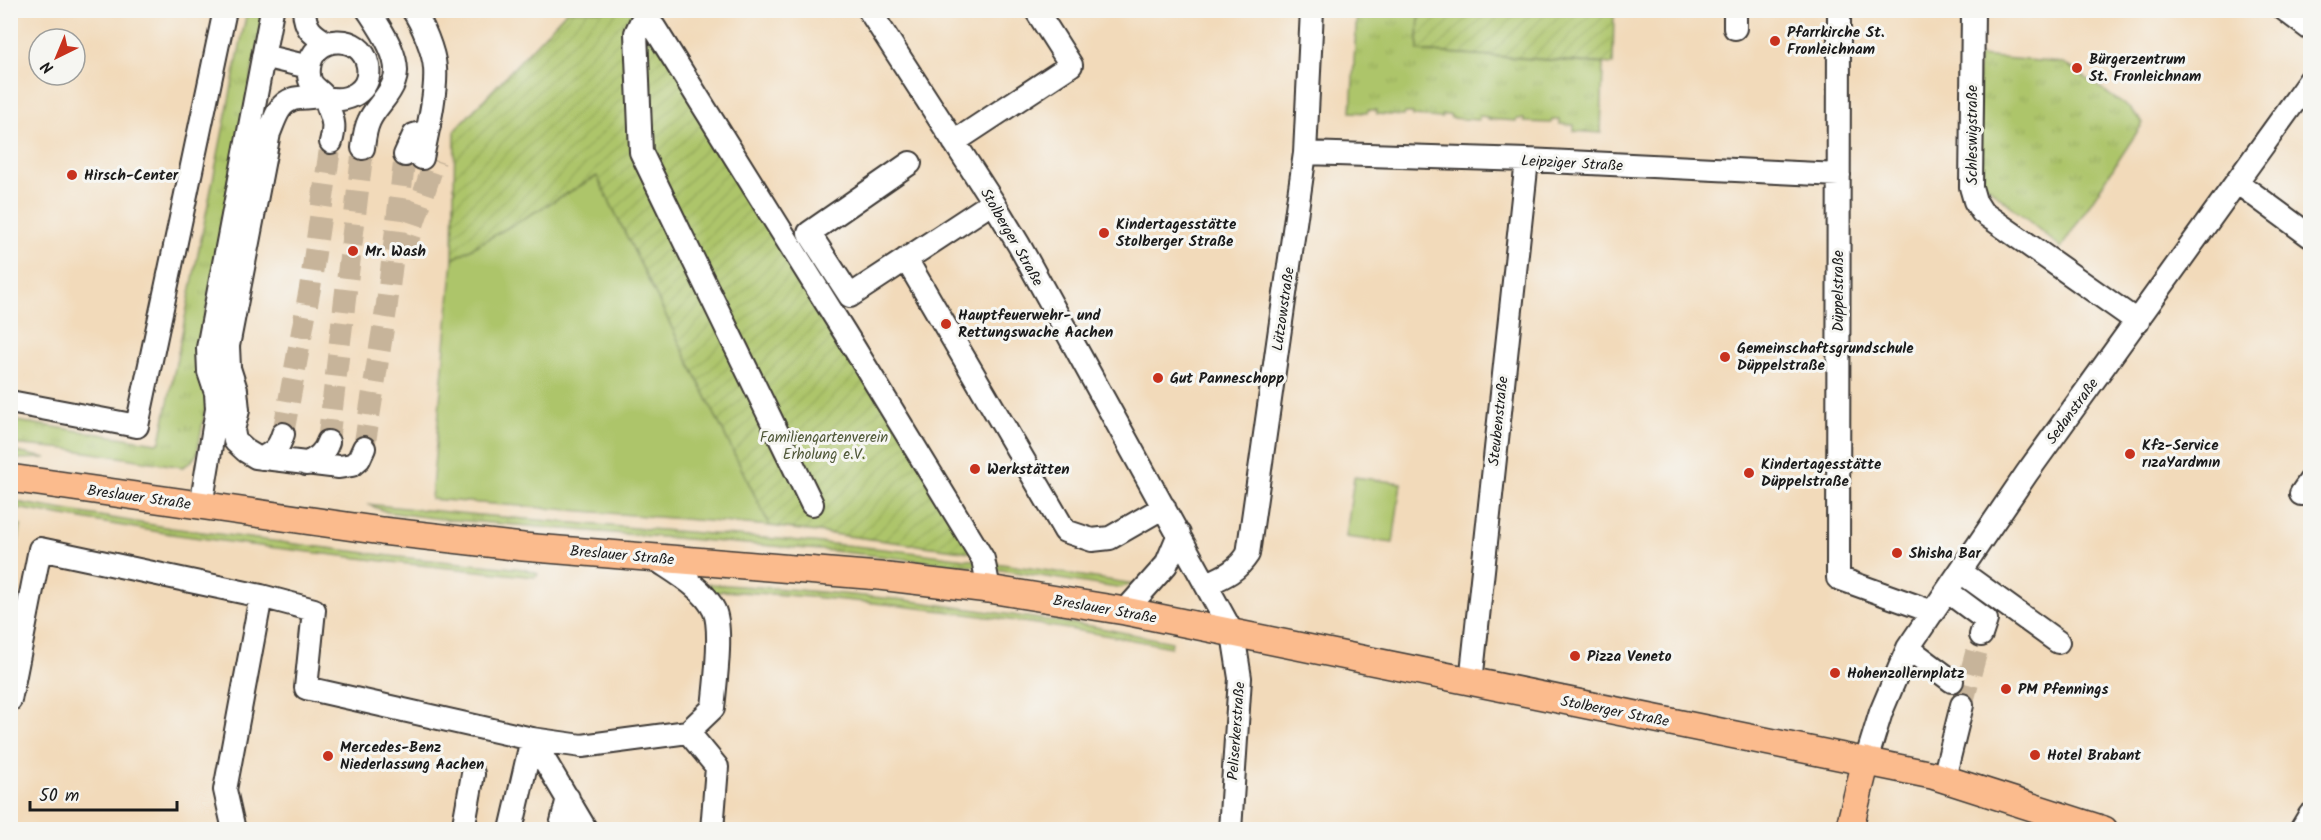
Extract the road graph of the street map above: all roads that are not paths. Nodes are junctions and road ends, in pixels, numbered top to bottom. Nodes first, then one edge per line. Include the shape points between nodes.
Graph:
1 (225, 10) edge
2 (273, 10) edge
3 (304, 10) edge
4 (368, 10) edge
5 (413, 10) edge
6 (869, 10) edge
7 (1036, 10) edge
8 (1312, 10) edge
9 (1839, 10) edge
10 (1973, 10) edge
11 (2285, 10) edge
12 (2310, 29) edge
13 (327, 43) junction
14 (263, 56) junction
15 (309, 67) junction
16 (2310, 80) edge
17 (324, 96) junction
18 (954, 142) junction
19 (1305, 153) junction
20 (421, 157) tunnel mouth
21 (1527, 160) junction
22 (910, 163) dead end
23 (1839, 175) junction
24 (2238, 183) junction
25 (993, 202) junction
26 (2308, 228) edge
27 (906, 259) junction
28 (2138, 322) junction
29 (10, 402) edge
30 (283, 435) tunnel mouth
31 (328, 442) tunnel mouth
32 (364, 448) tunnel mouth
33 (262, 458) junction
34 (306, 464) junction
35 (10, 478) edge
36 (812, 504) dead end
37 (201, 506) junction
38 (1164, 507) junction
39 (1179, 534) junction
40 (654, 558) junction
41 (1961, 572) junction
42 (1207, 584) junction
43 (989, 589) junction
44 (1947, 591) junction
45 (261, 596) junction
46 (1125, 611) junction
47 (1933, 612) junction
48 (1233, 634) junction
49 (1981, 636) tunnel mouth
50 (2058, 642) dead end
51 (1908, 648) junction
52 (1952, 681) dead end
53 (1471, 682) junction
54 (10, 700) edge
55 (1962, 705) tunnel mouth
56 (688, 732) junction
57 (532, 739) junction
58 (1866, 761) junction
59 (473, 774) dead end
60 (1944, 778) junction
61 (568, 798) junction
62 (2310, 815) edge
63 (234, 830) edge
64 (463, 830) edge
65 (511, 830) edge
66 (560, 830) edge
67 (586, 830) edge
68 (712, 830) edge
69 (1230, 830) edge
70 (1849, 830) edge
71 (2104, 830) edge
72 (2301, 830) edge

1 - 29 street via 137,426
2 - 14 street
3 - 13 street via 310,33
4 - 17 street via 394,59 396,80 386,98 379,128 354,147 335,128
5 - 20 street via 435,67 429,126
6 - 18 street, Stolberger Straße
7 - 18 street via 1071,65
8 - 19 street, Lützowstraße
9 - 23 street, Düppelstraße
10 - 28 street, Schleswigstraße via 1971,187 1975,201 1982,212
11 - 12 street
13 - 15 street via 318,49
13 - 17 street via 356,46 369,71 355,96 336,100
14 - 15 street
14 - 37 street via 208,348 217,409
15 - 17 street via 311,82
16 - 24 street, Sedanstraße
17 - 33 street via 294,99 279,108 269,133 228,346 238,410 233,430 235,441
18 - 25 street, Stolberger Straße
19 - 21 street, Leipziger Straße
19 - 42 street, Lützowstraße via 1248,554 1229,575
21 - 23 street, Leipziger Straße
21 - 53 street, Steubenstraße
22 - 27 street via 809,233 850,296
23 - 47 street, Düppelstraße via 1838,578
24 - 26 street
24 - 28 street, Sedanstraße
25 - 27 street
25 - 38 street, Stolberger Straße
27 - 38 street via 1065,531 1092,540 1110,538
28 - 41 street, Sedanstraße via 2027,473
30 - 33 street via 274,452
31 - 34 street via 325,451
32 - 34 street via 352,465
33 - 34 street
35 - 37 main road, Breslauer Straße
36 - 43 street via 641,152 636,33 641,22 654,27 888,403 983,559
37 - 40 main road, Breslauer Straße via 382,531
38 - 39 street, Stolberger Straße
39 - 42 street, Stolberger Straße
39 - 46 street via 1166,565
40 - 43 main road, Breslauer Straße
40 - 56 street via 704,595 715,613 713,708
41 - 44 street, Sedanstraße
41 - 50 street
42 - 48 street, Stolberger Straße
43 - 46 main road, Breslauer Straße
44 - 47 street, Sedanstraße
44 - 49 street via 1986,620
45 - 54 street via 40,549
45 - 57 street via 314,610 306,688
45 - 63 street via 225,790
46 - 48 main road, Breslauer Straße
47 - 51 street, Sedanstraße
48 - 53 main road, Stolberger Straße
48 - 69 street, Peliserkerstraße via 1240,678
51 - 52 street
51 - 58 street, Sedanstraße via 1881,712
53 - 58 main road, Stolberger Straße
55 - 60 street
56 - 57 street via 582,746
56 - 68 street via 717,767
57 - 61 street
57 - 65 street
58 - 60 main road, Stolberger Straße
58 - 70 main road
59 - 64 street
60 - 71 main road, Stolberger Straße
61 - 66 street
61 - 67 street
62 - 72 street

